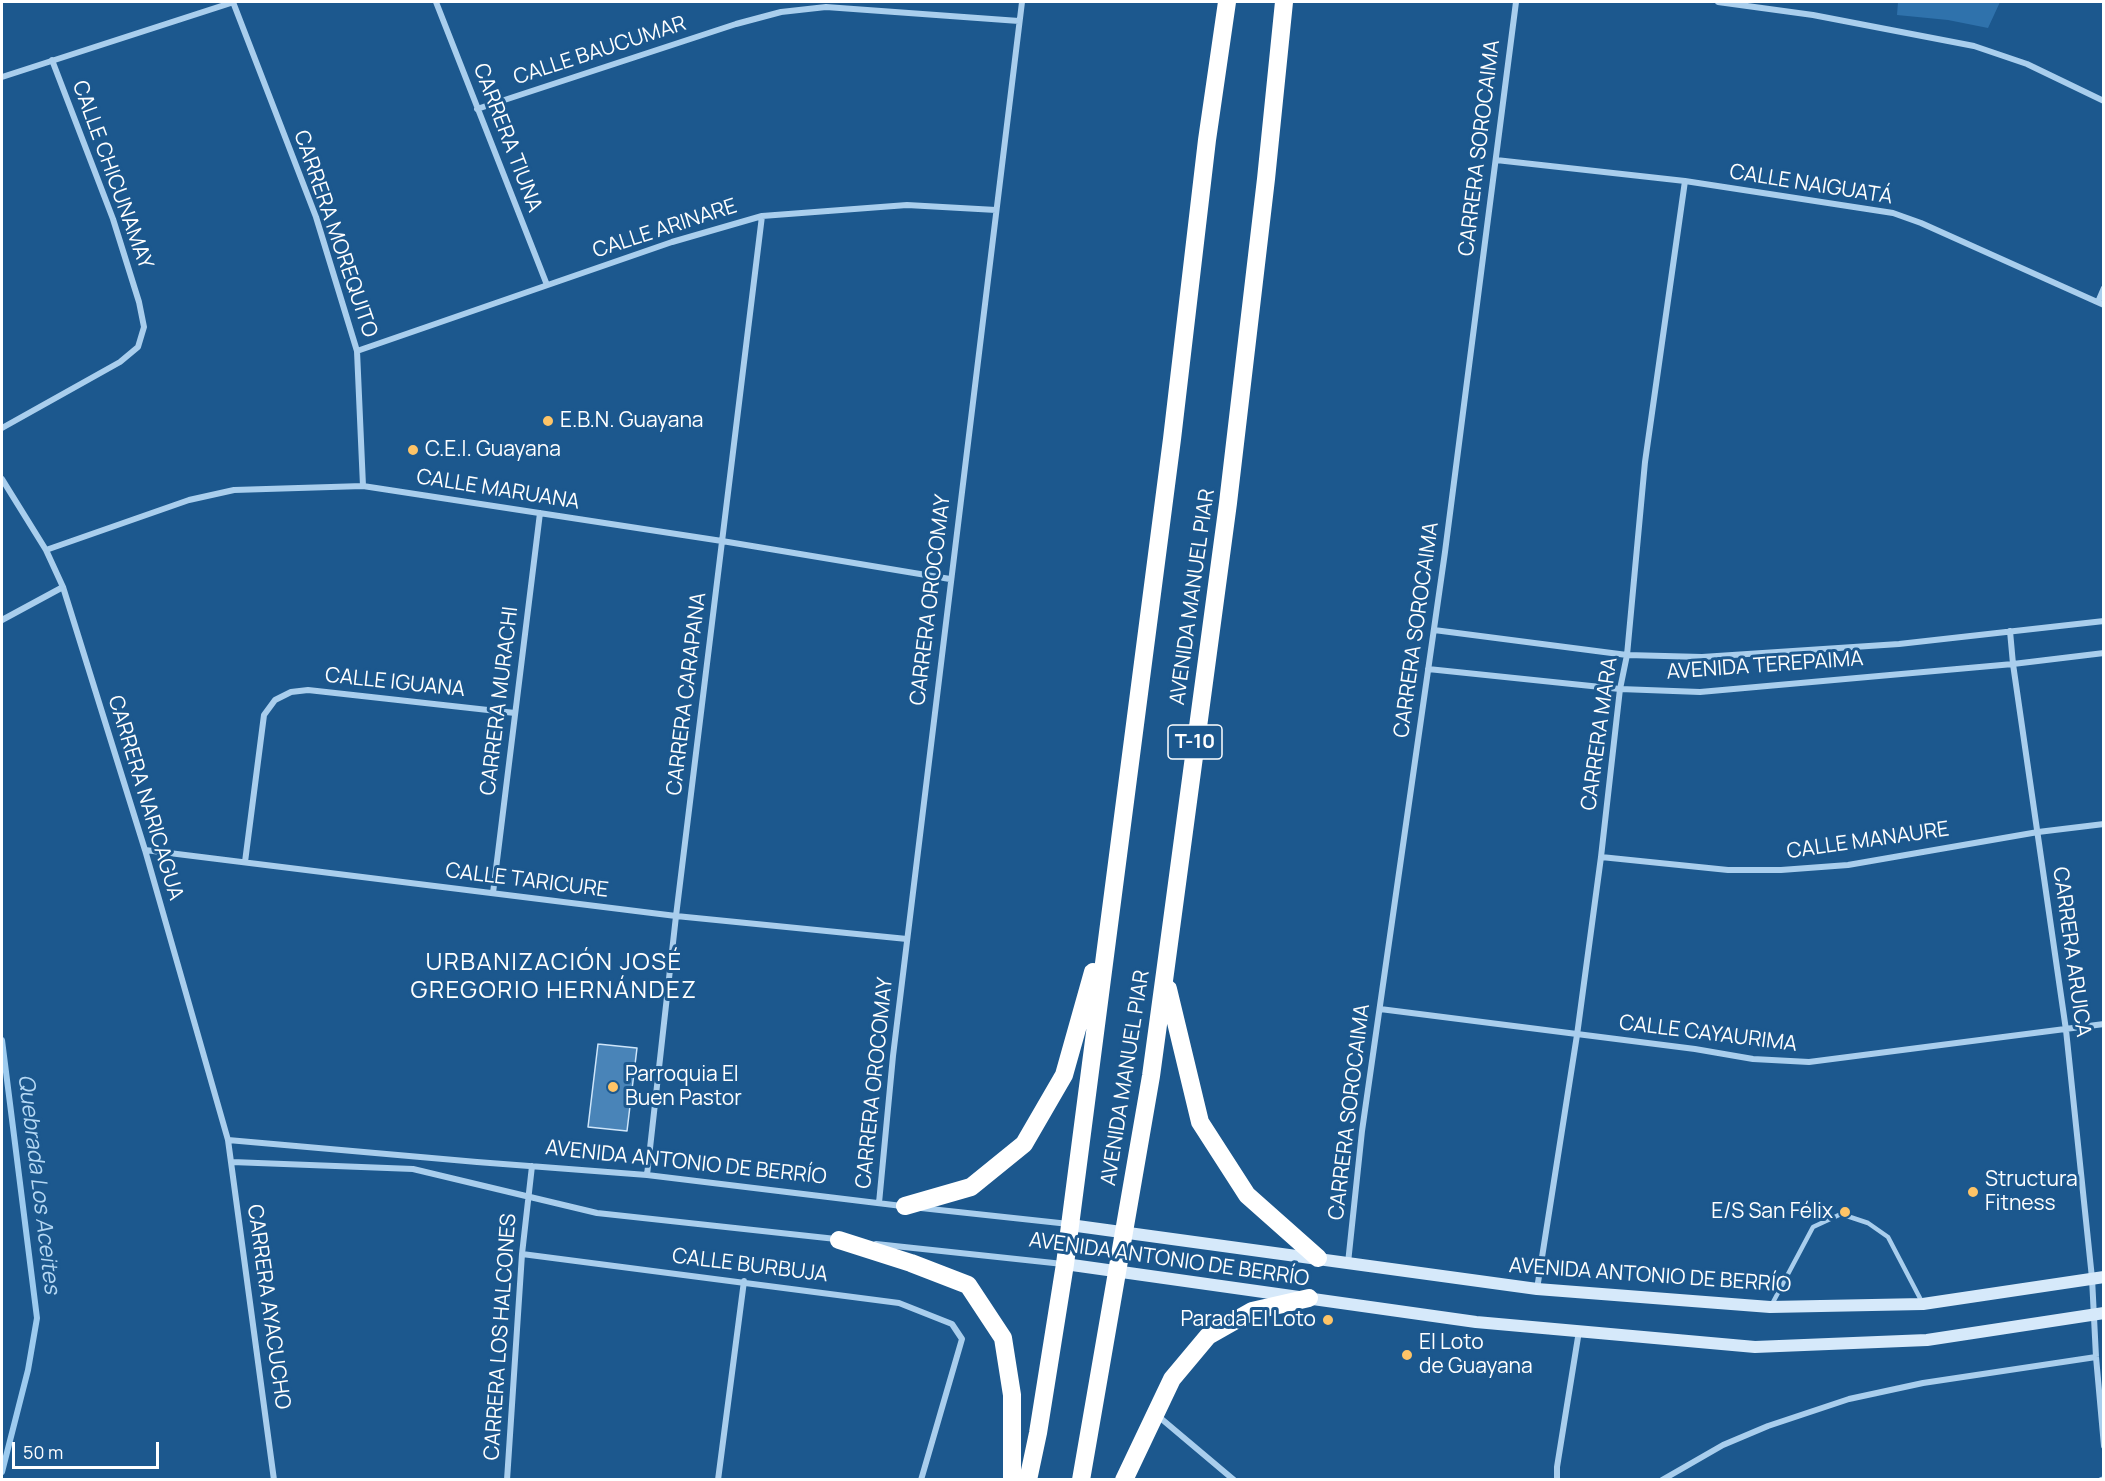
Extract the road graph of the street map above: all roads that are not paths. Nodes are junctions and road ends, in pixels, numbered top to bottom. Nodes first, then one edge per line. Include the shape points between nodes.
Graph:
1 (233, 2) edge
2 (436, 2) edge
3 (1022, 2) edge
4 (1227, 2) edge
5 (1284, 2) edge
6 (1516, 2) edge
7 (1718, 2) edge
8 (1019, 21) junction
9 (52, 60) junction
10 (2, 77) edge
11 (2103, 101) edge
12 (477, 109) junction
13 (1496, 160) junction
14 (1685, 181) junction
15 (996, 210) junction
16 (762, 216) junction
17 (547, 285) junction
18 (2103, 288) edge
19 (2101, 303) edge
20 (357, 351) junction
21 (2, 428) edge
22 (2, 479) edge
23 (363, 486) junction
24 (540, 513) junction
25 (722, 541) junction
26 (46, 550) junction
27 (950, 579) junction
28 (63, 587) junction
29 (2, 620) edge
30 (2103, 621) edge
31 (1434, 630) junction
32 (2010, 631) junction
33 (2103, 653) edge
34 (1627, 655) junction
35 (2013, 664) junction
36 (1428, 669) junction
37 (1620, 689) junction
38 (515, 713) junction
39 (2103, 824) edge
40 (2038, 832) junction
41 (145, 850) junction
42 (1601, 857) junction
43 (245, 862) junction
44 (493, 893) junction
45 (676, 915) junction
46 (1107, 930) junction
47 (907, 939) junction
48 (1165, 973) junction
49 (1380, 1009) junction
50 (2103, 1024) edge
51 (2066, 1030) junction
52 (1577, 1035) junction
53 (228, 1140) junction
54 (232, 1162) junction
55 (532, 1166) junction
56 (647, 1175) junction
57 (528, 1196) junction
58 (879, 1203) junction
59 (905, 1206) junction
60 (1070, 1224) junction
61 (1124, 1232) junction
62 (839, 1240) junction
63 (522, 1254) junction
64 (1318, 1258) junction
65 (1348, 1263) junction
66 (1065, 1264) junction
67 (1118, 1272) junction
68 (2098, 1278) edge
69 (744, 1281) junction
70 (1537, 1289) junction
71 (1309, 1298) junction
72 (1923, 1304) junction
73 (1770, 1307) junction
74 (2098, 1314) edge
75 (1580, 1331) junction
76 (2096, 1357) junction
77 (1155, 1414) junction
78 (2103, 1446) edge
79 (274, 1479) edge
80 (507, 1479) edge
81 (718, 1479) edge
82 (921, 1479) edge
83 (1012, 1479) edge
84 (1028, 1479) edge
85 (1081, 1479) edge
86 (1124, 1479) edge
87 (1234, 1479) edge
88 (1557, 1479) edge
89 (1662, 1479) edge

1 - 9 street
1 - 20 street, CARRERA MOREQUITO via 316,217
2 - 12 street, CARRERA TIUNA
3 - 8 street, CARRERA OROCOMAY
4 - 46 highway, AVENIDA MANUEL PIAR
5 - 48 highway, AVENIDA MANUEL PIAR / T-10 via 1228,503
6 - 13 street, CARRERA SOROCAIMA
7 - 11 street via 1813,15 1974,46 2027,64
8 - 12 street, CALLE BAUCUMAR via 826,7 781,12
8 - 15 street, CARRERA OROCOMAY
9 - 10 street
9 - 21 street, CALLE CHICUNAMAY via 113,219 144,327 138,347 120,362
12 - 17 street, CARRERA TIUNA
13 - 14 street, CALLE NAIGUATÁ
13 - 31 street, CARRERA SOROCAIMA
14 - 19 street, CALLE NAIGUATÁ via 1893,213
14 - 34 street, CARRERA MARA via 1645,462
15 - 16 street, CALLE ARINARE via 907,205
15 - 27 street, CARRERA OROCOMAY
16 - 17 street, CALLE ARINARE
16 - 25 street, CARRERA CARAPANA
17 - 20 street, CALLE ARINARE
18 - 19 street
20 - 23 street, CARRERA MOREQUITO
22 - 26 street, CARRERA NARICAGUA
23 - 24 street, CALLE MARUANA
23 - 26 street, CALLE MARUANA via 234,490 189,500
24 - 25 street, CALLE MARUANA
24 - 38 street, CARRERA MURACHI
25 - 27 street, CALLE MARUANA
25 - 45 street, CARRERA CARAPANA
26 - 28 street, CARRERA NARICAGUA
27 - 47 street, CARRERA OROCOMAY
28 - 29 street
28 - 41 street, CARRERA NARICAGUA
30 - 32 street, AVENIDA TEREPAIMA
31 - 34 street, AVENIDA TEREPAIMA
31 - 36 street, CARRERA SOROCAIMA
32 - 34 street, AVENIDA TEREPAIMA via 1899,644 1702,657
32 - 35 street, CARRERA ARUICA
33 - 35 street, AVENIDA TEREPAIMA
34 - 37 street, CARRERA MARA
35 - 37 street, AVENIDA TEREPAIMA via 1700,692
35 - 40 street, CARRERA ARUICA
36 - 37 street, AVENIDA TEREPAIMA
36 - 49 street, CARRERA SOROCAIMA
37 - 42 street, CARRERA MARA
38 - 43 street, CALLE IGUANA via 308,690 291,692 275,700 264,715
38 - 44 street, CARRERA MURACHI
39 - 40 street, CALLE MANAURE
40 - 42 street, CALLE MANAURE via 1848,865 1781,870 1728,870
40 - 51 street, CARRERA ARUICA
41 - 43 street, CALLE TARICURE
41 - 53 street, CARRERA NARICAGUA
42 - 52 street, CARRERA MARA
43 - 44 street, CALLE TARICURE
44 - 45 street, CALLE TARICURE
45 - 47 street, CALLE TARICURE
45 - 56 street, CARRERA CARAPANA
46 - 59 highway via 1064,1075 1024,1144 971,1187
46 - 60 highway, AVENIDA MANUEL PIAR
47 - 58 street, CARRERA OROCOMAY
48 - 61 highway, AVENIDA MANUEL PIAR / T-10
48 - 64 highway via 1200,1122 1247,1196
49 - 52 street, CALLE CAYAURIMA
49 - 65 street, CARRERA SOROCAIMA
50 - 51 street, CALLE CAYAURIMA
51 - 52 street, CALLE CAYAURIMA via 1809,1062 1753,1059
51 - 68 street, CARRERA ARUICA
52 - 70 street, CARRERA MARA
53 - 54 street, CARRERA AYACUCHO
53 - 55 street, AVENIDA ANTONIO DE BERRÍO
54 - 57 street, AVENIDA ANTONIO DE BERRÍO via 412,1169
54 - 79 street, CARRERA AYACUCHO
55 - 56 street, AVENIDA ANTONIO DE BERRÍO
55 - 57 street, CARRERA LOS HALCONES
56 - 58 street, AVENIDA ANTONIO DE BERRÍO
57 - 62 street, AVENIDA ANTONIO DE BERRÍO via 597,1213
57 - 63 street, CARRERA LOS HALCONES
58 - 59 street, AVENIDA ANTONIO DE BERRÍO
59 - 60 street, AVENIDA ANTONIO DE BERRÍO
60 - 61 street, AVENIDA ANTONIO DE BERRÍO
60 - 66 highway, AVENIDA MANUEL PIAR
61 - 64 street, AVENIDA ANTONIO DE BERRÍO
61 - 67 highway, AVENIDA MANUEL PIAR / T-10
62 - 66 street, AVENIDA ANTONIO DE BERRÍO
62 - 83 highway via 968,1285 1003,1338 1012,1395
63 - 69 street, CALLE BURBUJA
63 - 80 street, CARRERA LOS HALCONES
64 - 65 street, AVENIDA ANTONIO DE BERRÍO
65 - 70 street, AVENIDA ANTONIO DE BERRÍO
66 - 67 street, AVENIDA ANTONIO DE BERRÍO
66 - 84 highway, AVENIDA MANUEL PIAR
67 - 71 street, AVENIDA ANTONIO DE BERRÍO
67 - 85 highway, AVENIDA MANUEL PIAR / T-10
68 - 72 street, AVENIDA ANTONIO DE BERRÍO
68 - 74 street, CARRERA ARUICA
69 - 81 street
69 - 82 street, CALLE BURBUJA via 899,1303 952,1324 962,1339
70 - 73 street, AVENIDA ANTONIO DE BERRÍO
71 - 75 street, AVENIDA ANTONIO DE BERRÍO via 1476,1322
71 - 77 highway via 1252,1311 1208,1336 1172,1379
72 - 73 street, AVENIDA ANTONIO DE BERRÍO
72 - 73 lane via 1888,1237 1868,1223 1841,1214 1813,1227
74 - 75 street, AVENIDA ANTONIO DE BERRÍO via 1927,1340 1755,1347
74 - 76 street, CARRERA ARUICA
75 - 88 street
76 - 78 street, CARRERA ARUICA
76 - 89 street via 1923,1383 1849,1399 1723,1445
77 - 86 highway
77 - 87 street

